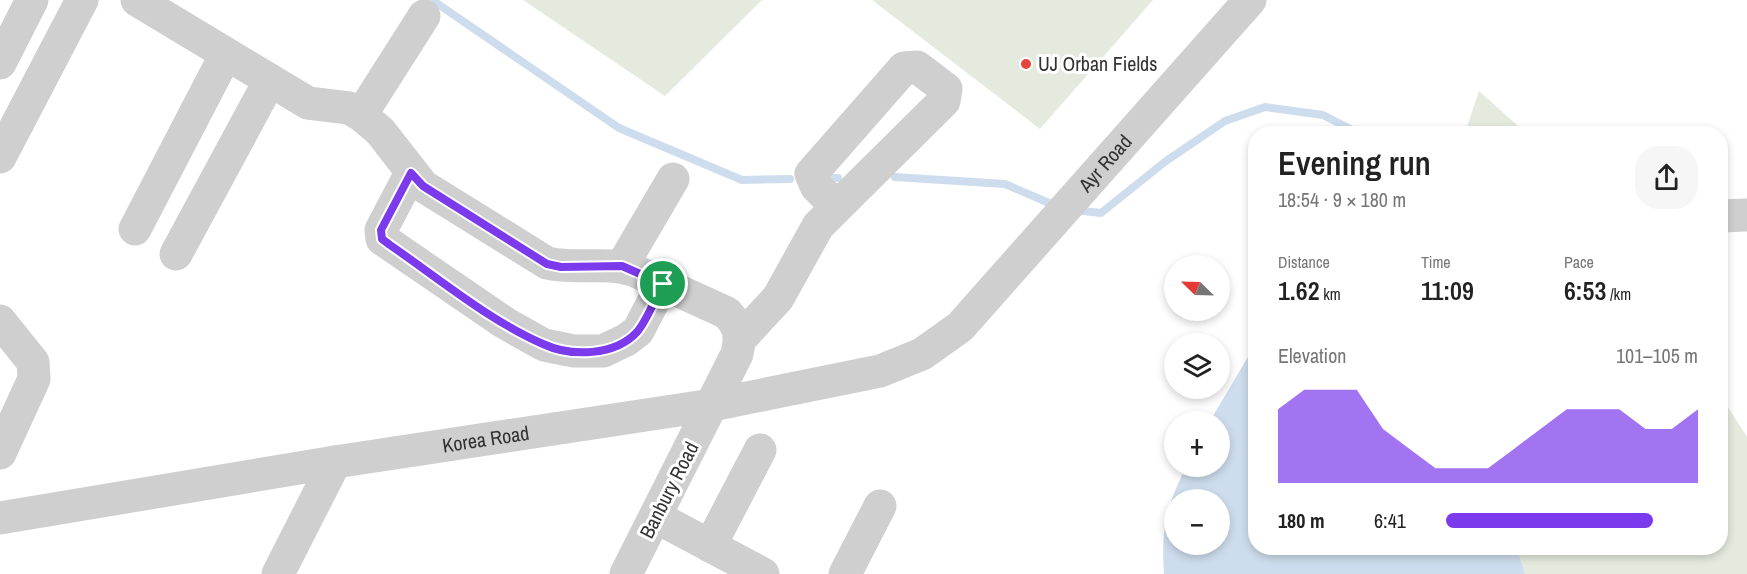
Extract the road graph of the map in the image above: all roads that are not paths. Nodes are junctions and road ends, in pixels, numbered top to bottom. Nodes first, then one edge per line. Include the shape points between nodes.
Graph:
1 (32, 0) edge
2 (82, 0) edge
3 (137, 0) edge
4 (1250, 0) edge
5 (424, 16) dead end
6 (226, 54) junction
7 (0, 63) edge
8 (270, 80) junction
9 (361, 115) junction
10 (0, 157) edge
11 (411, 173) junction
12 (674, 179) dead end
13 (837, 207) dead end
14 (1747, 214) edge
15 (1728, 215) edge
16 (135, 229) dead end
17 (176, 254) dead end
18 (622, 266) junction
19 (663, 284) junction
20 (960, 327) joint
21 (2, 328) edge
22 (741, 338) junction
23 (712, 405) junction
24 (760, 450) dead end
25 (0, 453) edge
26 (335, 462) junction
27 (880, 506) dead end
28 (656, 517) junction
29 (0, 518) edge
30 (710, 546) junction
31 (278, 574) edge
32 (626, 574) edge
33 (763, 574) edge
34 (845, 574) edge

1 - 7 street
2 - 10 street
3 - 6 street
4 - 20 street, Ayr Road
5 - 9 street
6 - 8 street
6 - 16 street
8 - 9 street via 308,103 349,108
8 - 17 street
9 - 11 street via 380,131
11 - 18 street via 423,186 547,264
11 - 19 street via 381,230 382,239 544,345 603,351 626,340 638,331
12 - 18 street
13 - 22 street via 818,226 778,298
14 - 15 street
18 - 19 street
19 - 22 street via 727,313 737,324
20 - 23 street, Korea Road via 922,354 880,371
21 - 25 street via 35,369
22 - 23 street, Banbury Road
23 - 26 street, Korea Road
23 - 28 street, Banbury Road
24 - 30 street
26 - 29 street, Korea Road
26 - 31 street
27 - 34 street
28 - 30 street
28 - 32 street, Banbury Road
30 - 33 street

